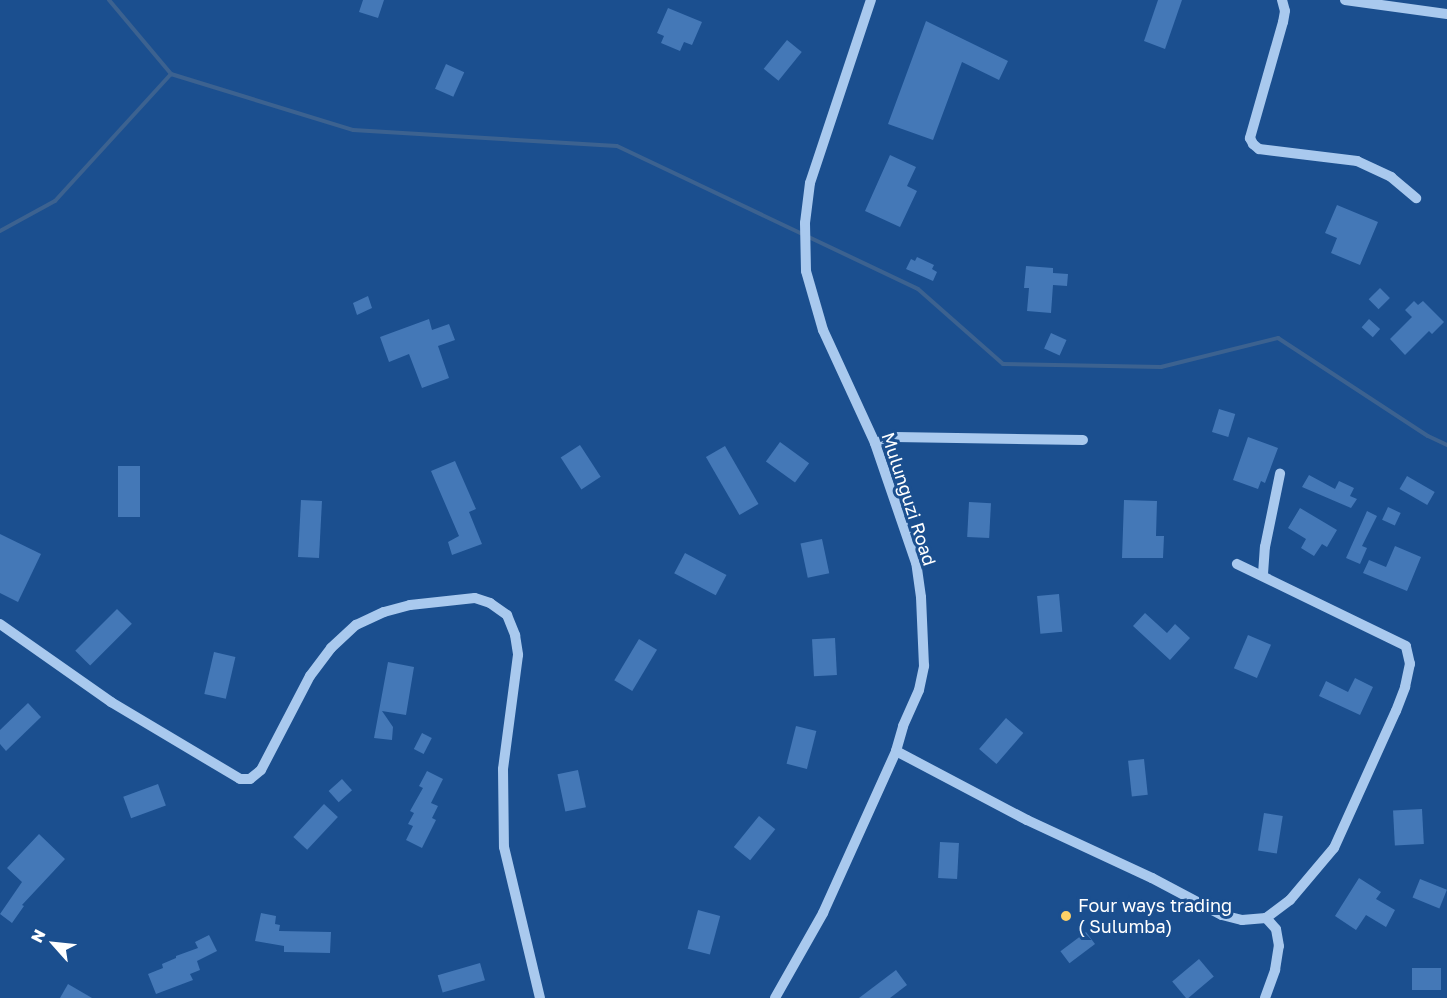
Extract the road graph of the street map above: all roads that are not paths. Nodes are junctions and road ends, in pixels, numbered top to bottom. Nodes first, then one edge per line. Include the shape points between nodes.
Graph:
1 (871, 0) edge
2 (1282, 0) edge
3 (1345, 0) edge
4 (1447, 14) edge
5 (1416, 198) dead end
6 (1083, 440) dead end
7 (874, 443) junction
8 (1280, 474) dead end
9 (1238, 564) dead end
10 (1263, 574) junction
11 (0, 624) edge
12 (896, 751) junction
13 (1266, 918) junction
14 (540, 998) edge
15 (775, 998) edge
16 (1264, 998) edge

1 - 7 street, Mulunguzi Road via 810,183 806,223 807,271 813,302
2 - 5 street via 1283,22 1250,138 1253,144 1259,149 1357,161 1391,177
3 - 4 street
6 - 7 street via 895,437
7 - 12 street, Mulunguzi Road via 916,563 921,597 924,666
8 - 10 street
9 - 10 street
10 - 13 street via 1406,646 1410,664 1396,711 1334,848 1290,900
11 - 14 street via 111,702 240,779 250,778 261,770 310,676 331,648 356,626 410,605 475,598 490,603 507,615 518,655 503,769 504,847
12 - 13 street via 1205,908 1242,920
12 - 15 street, Mulunguzi Road via 823,913
13 - 16 street via 1276,929 1279,946

